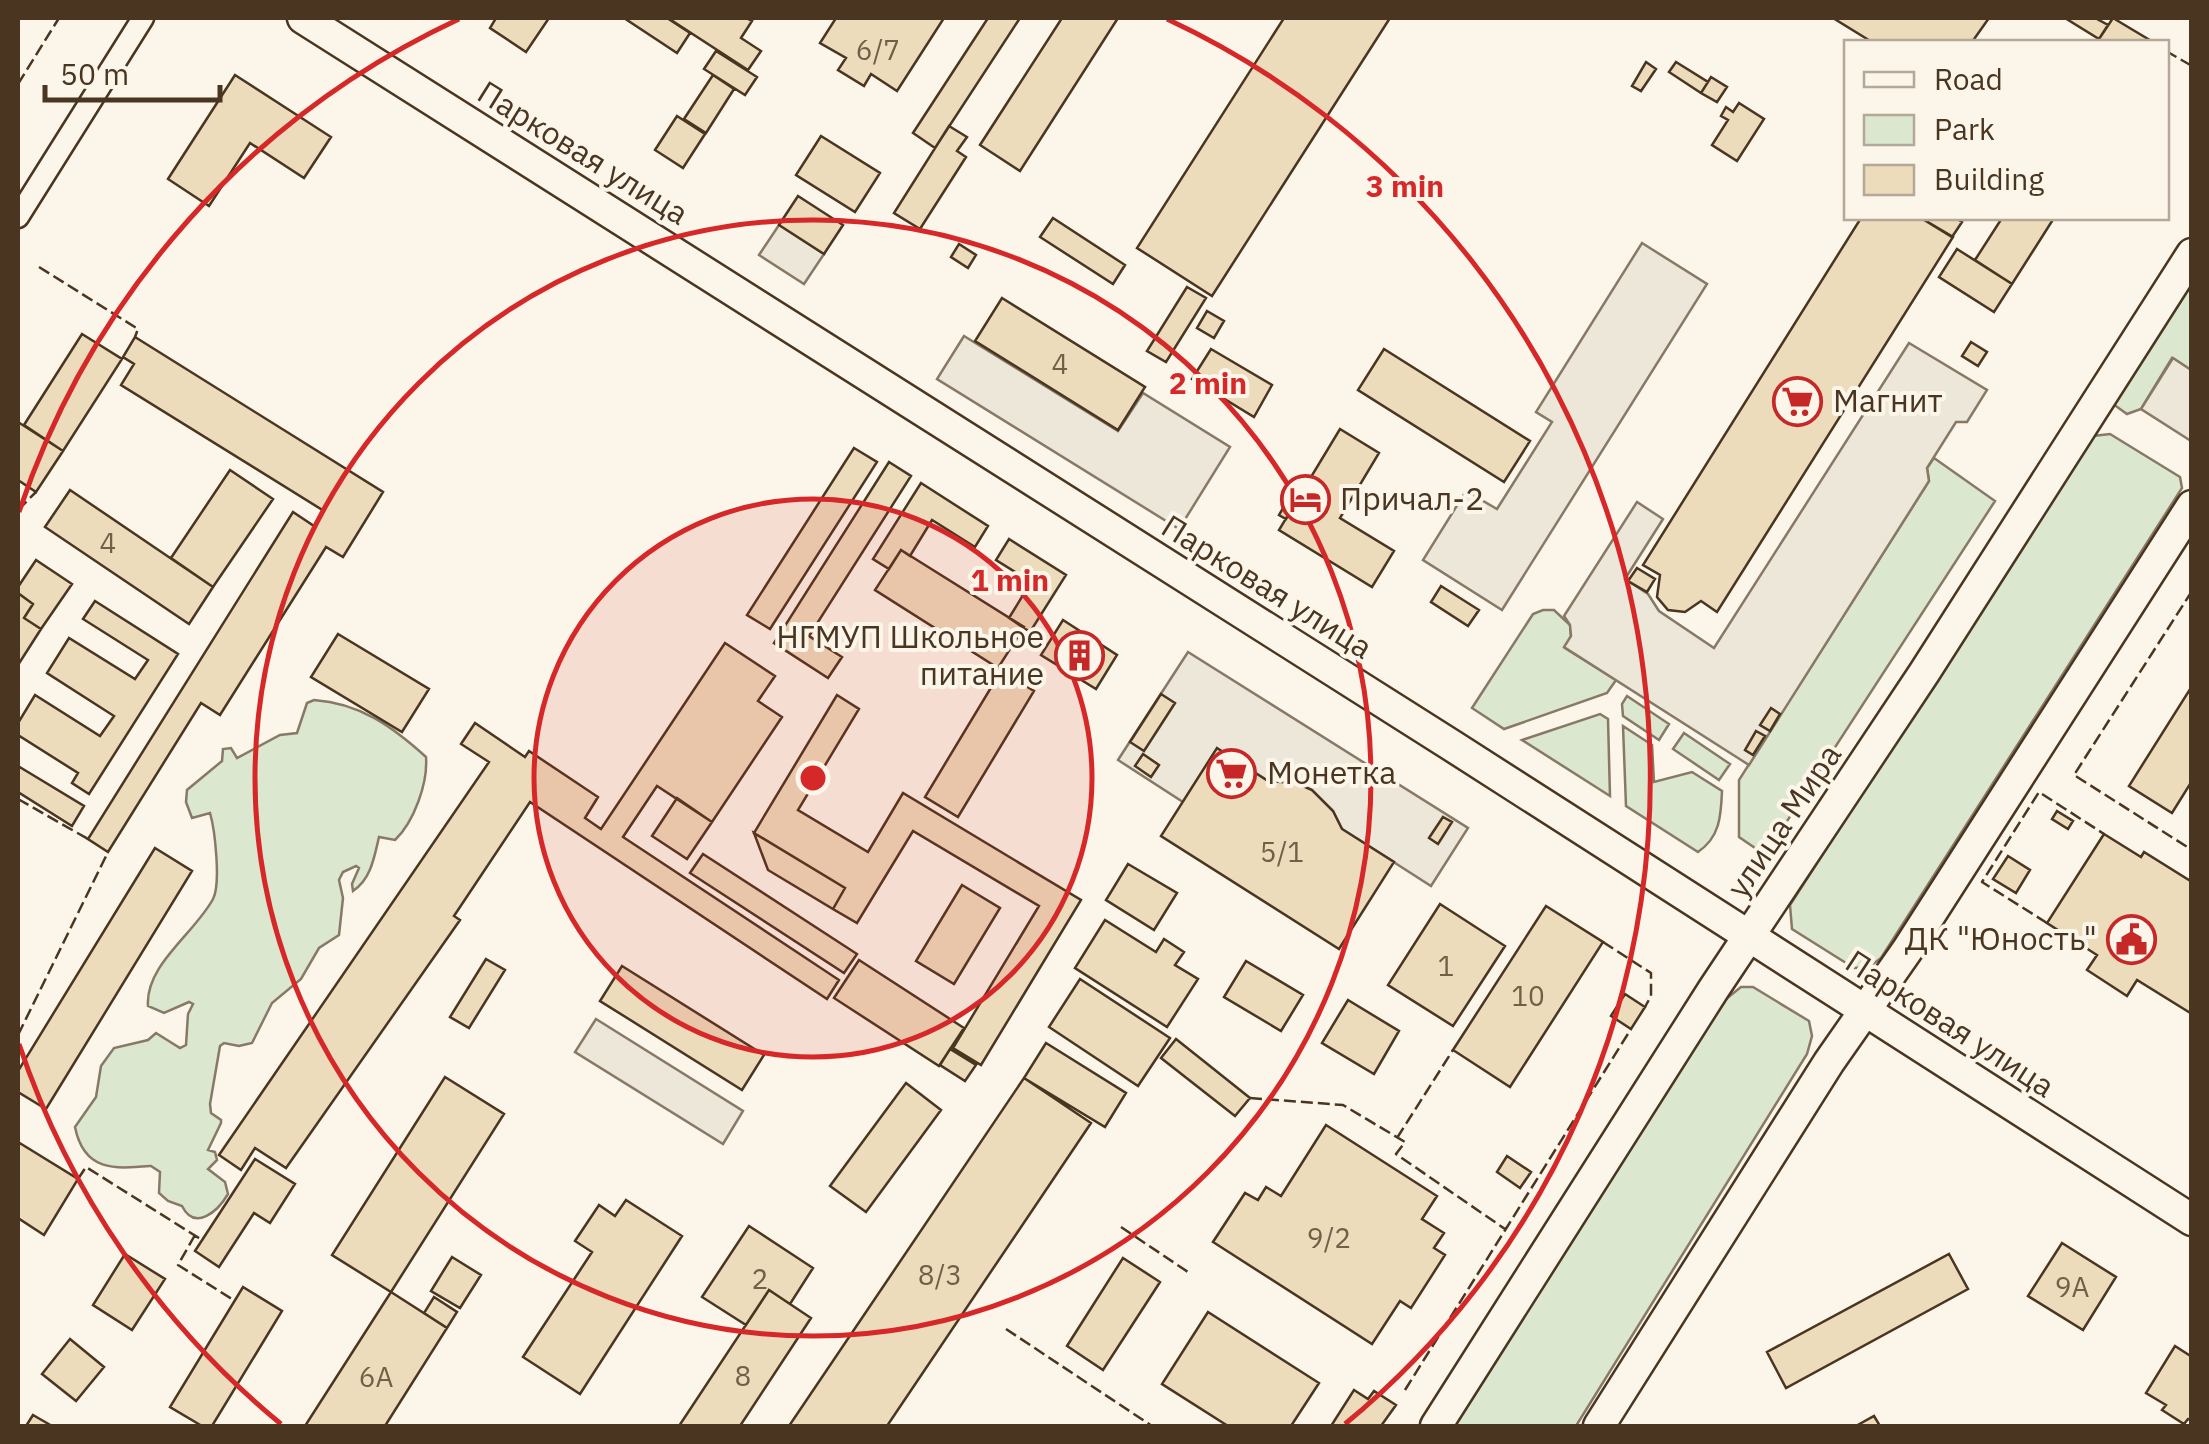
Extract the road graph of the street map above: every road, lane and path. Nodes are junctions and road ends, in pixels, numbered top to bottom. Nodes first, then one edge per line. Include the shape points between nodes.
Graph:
1 (143, 18) edge
2 (303, 18) edge
3 (18, 218) edge
4 (2192, 254) edge
5 (2192, 506) edge
6 (1749, 937) junction
7 (1865, 1012) junction
8 (2192, 1220) edge
9 (1436, 1426) edge
10 (1599, 1426) edge

1 - 3 street
2 - 6 main road, Парковая улица
4 - 6 main road, улица Мира
5 - 7 main road
6 - 7 main road, Парковая улица
6 - 9 main road, улица Мира
7 - 8 main road, Парковая улица
7 - 10 main road

